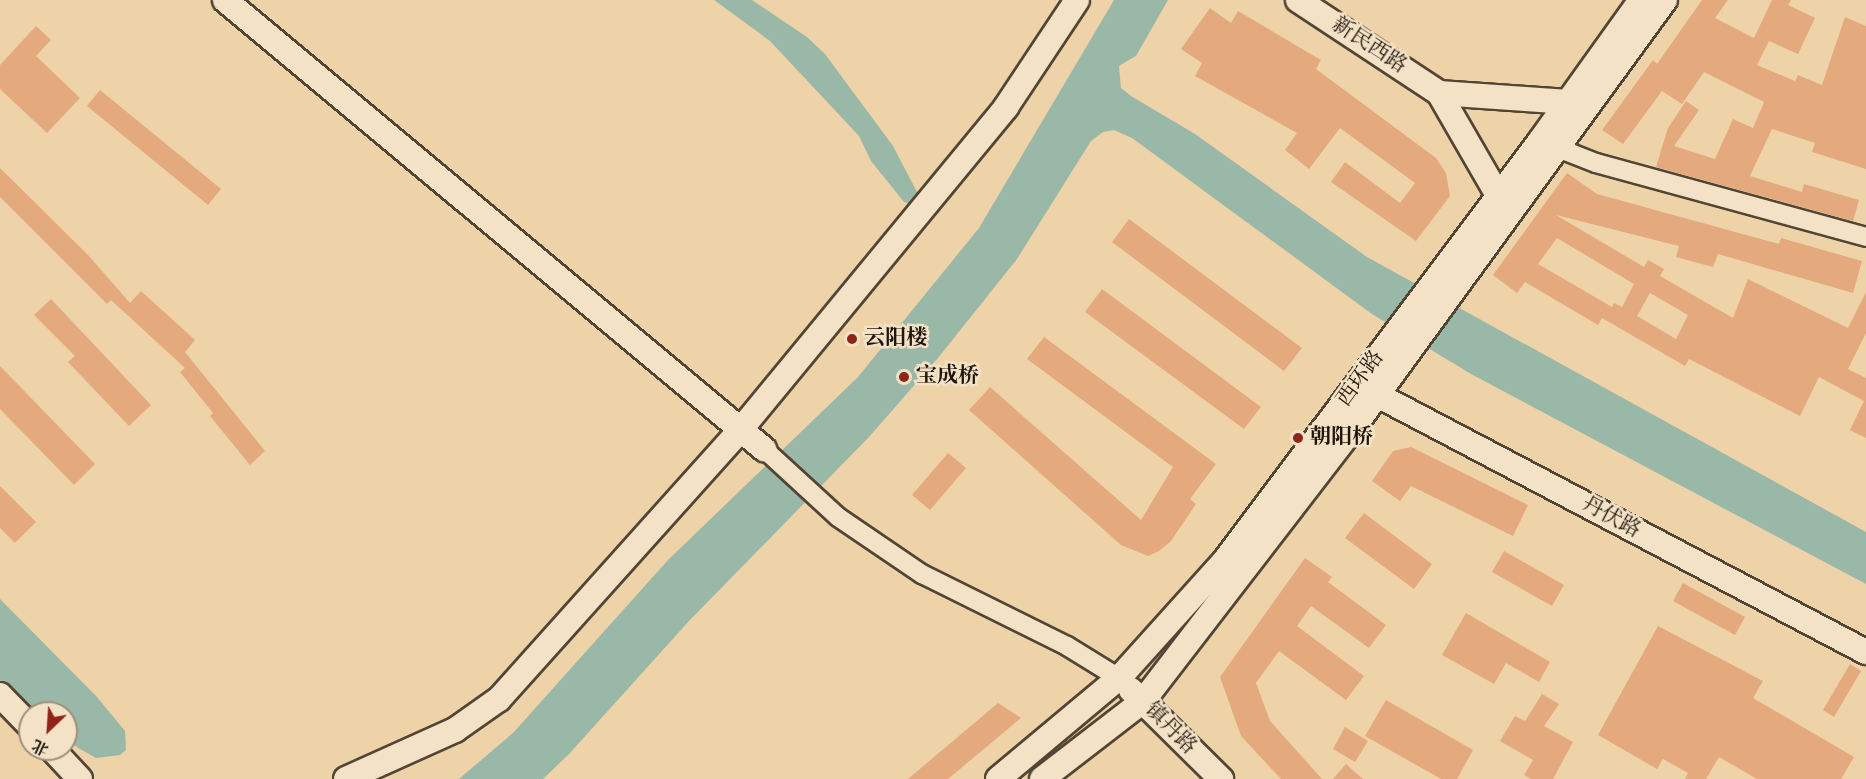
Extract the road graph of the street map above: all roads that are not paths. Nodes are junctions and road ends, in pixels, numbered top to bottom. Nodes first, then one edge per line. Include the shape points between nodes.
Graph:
1 (225, 0) edge
2 (1077, 0) edge
3 (1298, 0) edge
4 (1641, 0) edge
5 (1665, 0) edge
6 (1439, 93) junction
7 (1569, 102) junction
8 (1548, 144) junction
9 (1499, 197) junction
10 (1866, 237) edge
11 (1454, 271) junction
12 (1366, 389) junction
13 (741, 429) junction
14 (764, 449) joint
15 (1866, 652) edge
16 (1119, 678) junction
17 (0, 695) edge
18 (1143, 701) junction
19 (18, 714) edge
20 (63, 761) edge
21 (80, 779) edge
22 (346, 779) edge
23 (998, 779) edge
24 (1042, 779) edge
25 (1221, 779) edge

1 - 13 street
2 - 13 street via 1006,107
3 - 6 street, 新民西路
4 - 7 street, 西环路
5 - 8 street, 西环路
6 - 7 street, 新民西路
6 - 9 street, 新民西路
7 - 8 street, 西环路
8 - 9 street, 西环路
8 - 10 street via 1596,163
8 - 11 street, 西环路
9 - 11 street, 西环路
11 - 12 street, 西环路
12 - 15 street, 丹伏路
12 - 16 street, 西环路 via 1226,559
12 - 18 street, 西环路
13 - 14 street
13 - 22 street via 499,699 455,730
14 - 16 street via 838,517 922,574 1067,646
16 - 18 street, 镇丹路
16 - 23 street, 西环路
17 - 19 street
18 - 24 street, 西环路
18 - 25 street, 镇丹路
20 - 21 street

